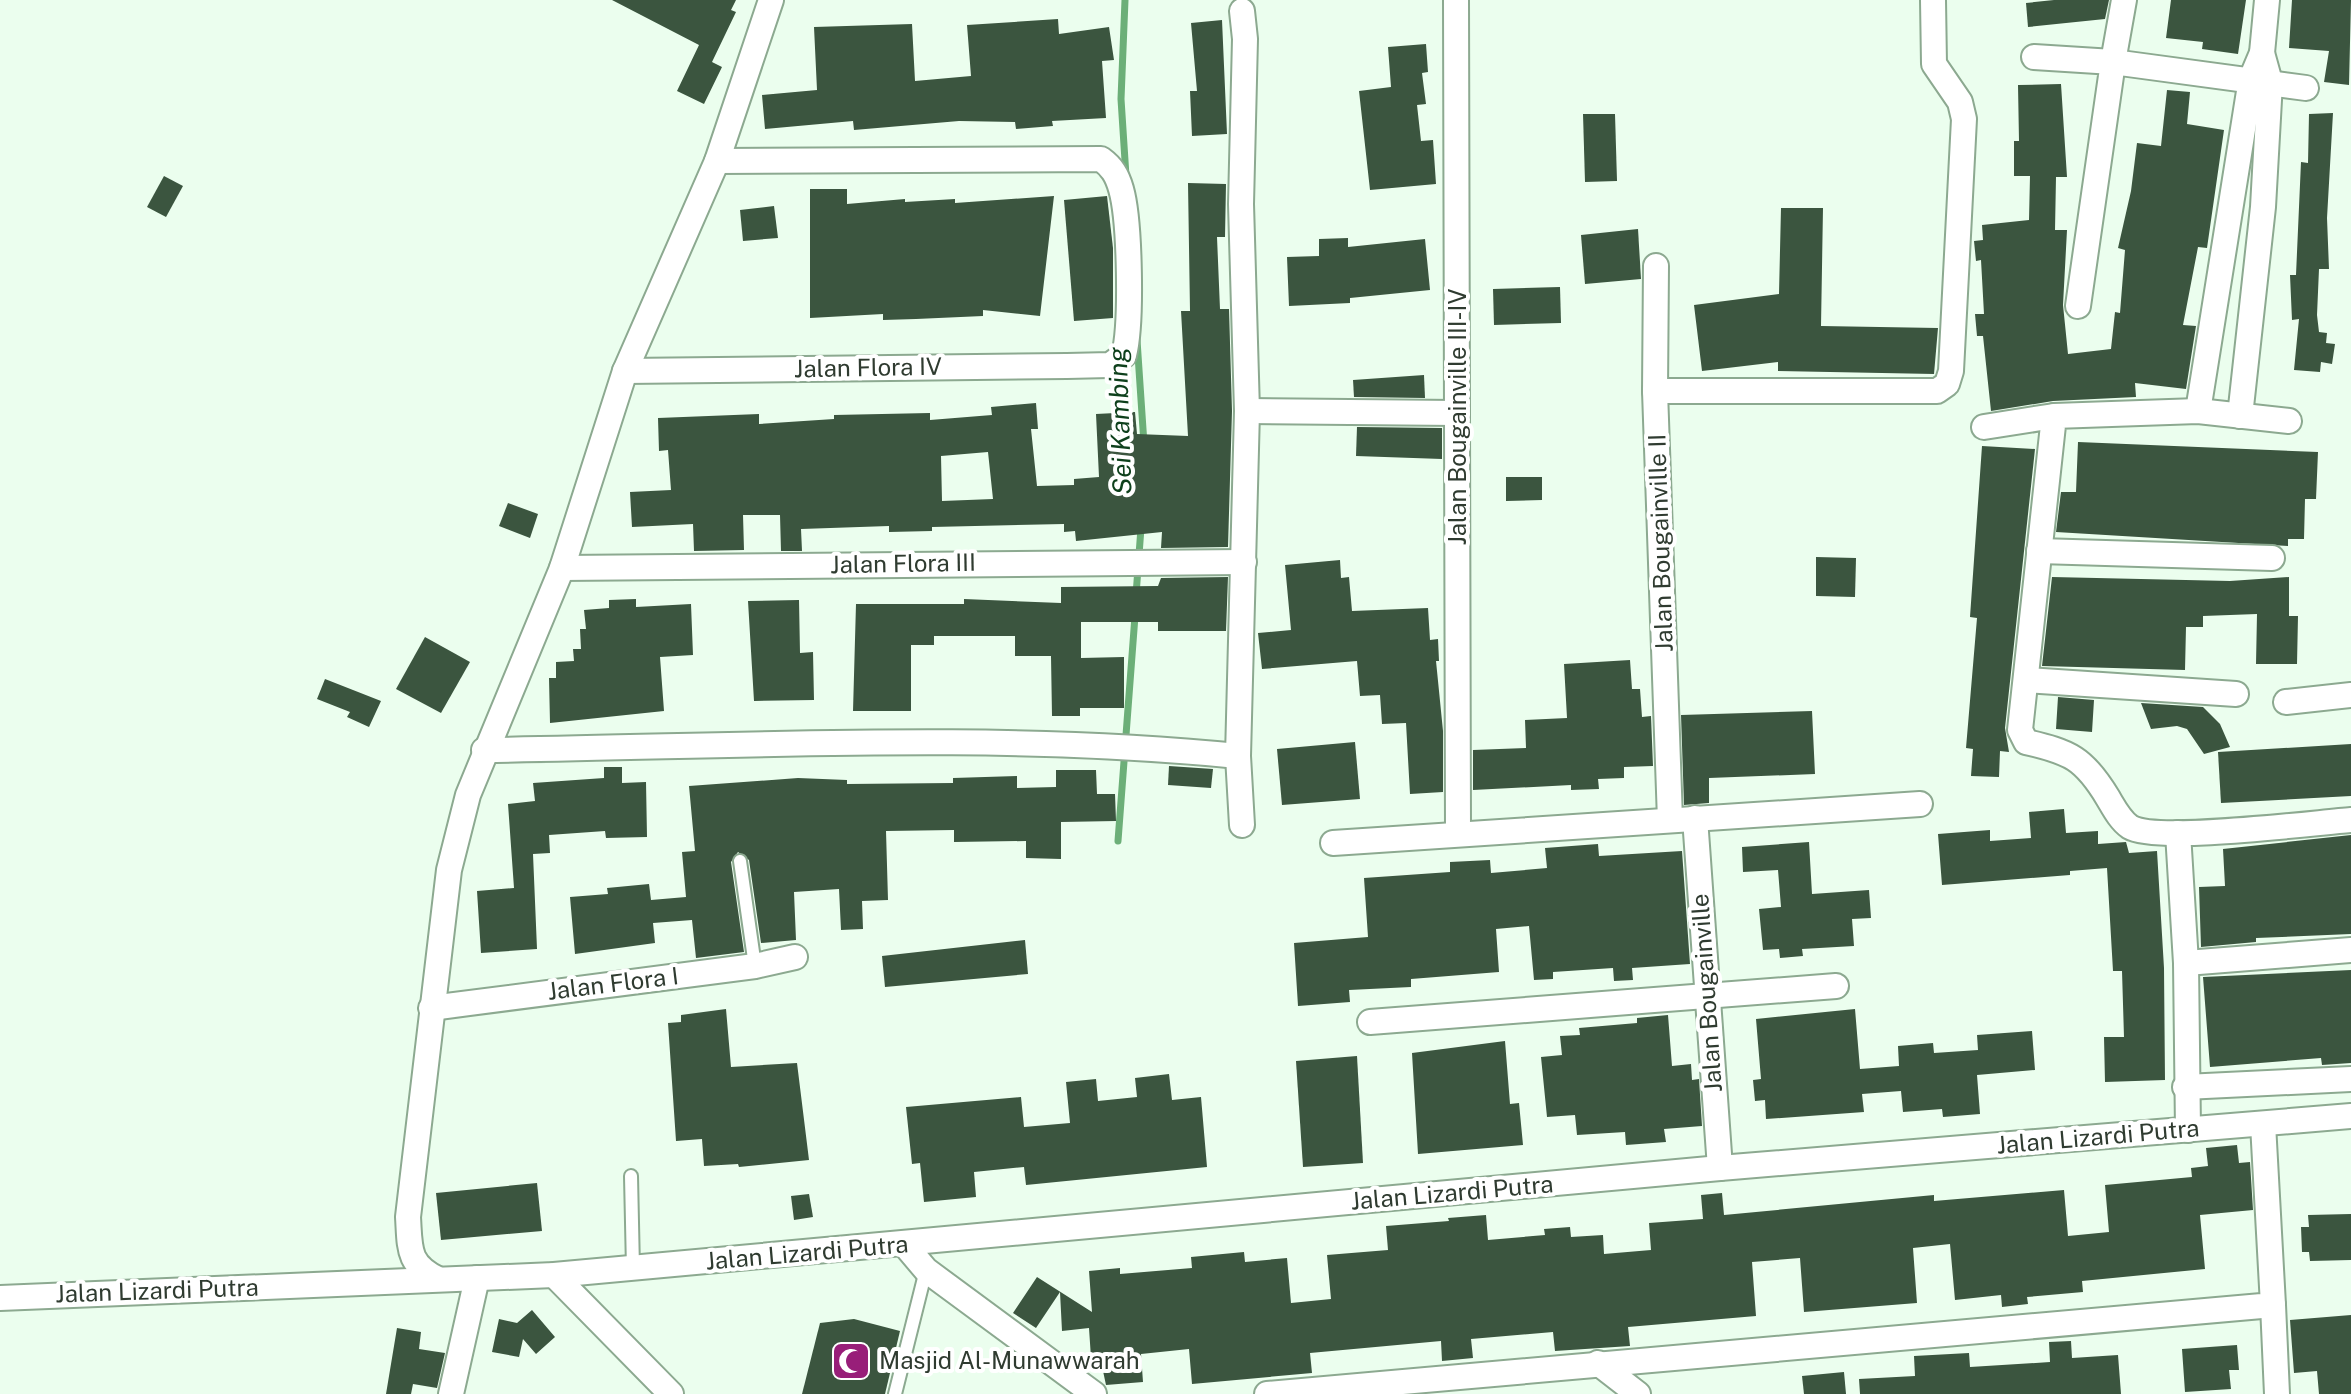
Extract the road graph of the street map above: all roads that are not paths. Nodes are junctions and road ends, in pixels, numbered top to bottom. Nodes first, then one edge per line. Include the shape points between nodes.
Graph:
1 (771, 0) edge
2 (1456, 0) edge
3 (1933, 0) edge
4 (2124, 0) edge
5 (2267, 0) edge
6 (1242, 11) dead end
7 (2034, 57) dead end
8 (2113, 62) junction
9 (2260, 81) junction
10 (2306, 88) dead end
11 (717, 161) junction
12 (1656, 266) dead end
13 (2078, 306) dead end
14 (625, 371) junction
15 (1655, 391) junction
16 (1247, 411) junction
17 (2198, 411) junction
18 (1457, 413) junction
19 (2054, 416) junction
20 (2240, 416) junction
21 (2289, 421) dead end
22 (1984, 427) dead end
23 (2039, 551) junction
24 (2272, 558) dead end
25 (1244, 562) junction
26 (562, 568) junction
27 (2026, 680) junction
28 (2236, 694) dead end
29 (2351, 695) edge
30 (2286, 702) dead end
31 (484, 750) junction
32 (1238, 756) junction
33 (1920, 804) dead end
34 (1695, 818) junction
35 (1670, 820) junction
36 (2351, 820) edge
37 (1242, 825) dead end
38 (1458, 833) junction
39 (2178, 833) junction
40 (1333, 843) dead end
41 (740, 861) dead end
42 (2351, 950) edge
43 (795, 957) dead end
44 (2186, 963) junction
45 (755, 966) junction
46 (1836, 986) dead end
47 (1708, 996) junction
48 (431, 1008) junction
49 (1370, 1022) dead end
50 (2351, 1079) edge
51 (2185, 1087) junction
52 (2351, 1116) edge
53 (2263, 1124) junction
54 (2188, 1130) junction
55 (1720, 1168) junction
56 (631, 1176) dead end
57 (904, 1244) junction
58 (633, 1269) junction
59 (926, 1270) junction
60 (554, 1275) junction
61 (477, 1278) junction
62 (438, 1279) junction
63 (0, 1298) edge
64 (2273, 1305) junction
65 (1598, 1363) junction
66 (1349, 1390) edge
67 (451, 1394) edge
68 (671, 1394) edge
69 (895, 1394) edge
70 (1094, 1394) edge
71 (1267, 1394) edge
72 (1638, 1394) edge
73 (2277, 1394) edge

1 - 11 street
2 - 18 street, Jalan Bougainville III-IV
3 - 15 street via 1934,64 1960,102 1964,119 1947,384 1937,391
4 - 8 street
5 - 9 street
6 - 16 street
7 - 8 street
8 - 9 street
8 - 13 street
9 - 10 street
9 - 17 street
9 - 20 street via 2263,207
11 - 14 street
11 - 14 street, Jalan Flora IV via 1101,159 1113,167 1122,191 1129,299 1124,355 1110,365
12 - 15 street, Jalan Bougainville II
14 - 26 street
15 - 35 street, Jalan Bougainville II
16 - 18 street
16 - 25 street
17 - 19 street
17 - 20 street
18 - 38 street, Jalan Bougainville III-IV
19 - 22 street
19 - 23 street
20 - 21 street
23 - 24 street
23 - 27 street
25 - 26 street, Jalan Flora III
25 - 32 street
26 - 31 street
27 - 28 street
27 - 39 street via 2020,730 2026,742 2075,756 2092,771 2131,828
29 - 30 street
31 - 32 street via 1003,741
31 - 48 street via 449,870
32 - 37 street
33 - 34 street
34 - 35 street
34 - 47 street, Jalan Bougainville
35 - 38 street
36 - 39 street
38 - 40 street
39 - 44 street
41 - 45 lane
42 - 44 street
43 - 45 street, Jalan Flora I
44 - 51 street
45 - 48 street, Jalan Flora I
46 - 47 street
47 - 49 street
47 - 55 street, Jalan Bougainville
48 - 62 street via 408,1217 411,1254 421,1271
50 - 51 street
51 - 54 street
52 - 53 street, Jalan Lizardi Putra
53 - 54 street, Jalan Lizardi Putra
53 - 64 street
54 - 55 street, Jalan Lizardi Putra
55 - 57 street, Jalan Lizardi Putra
56 - 58 lane
57 - 58 street, Jalan Lizardi Putra
57 - 59 street
58 - 60 street, Jalan Lizardi Putra
59 - 69 lane
59 - 70 street
60 - 61 street, Jalan Lizardi Putra
60 - 68 street
61 - 62 street, Jalan Lizardi Putra
61 - 67 street
62 - 63 street, Jalan Lizardi Putra
64 - 65 street
64 - 73 street
65 - 66 street
65 - 72 street
66 - 71 street

